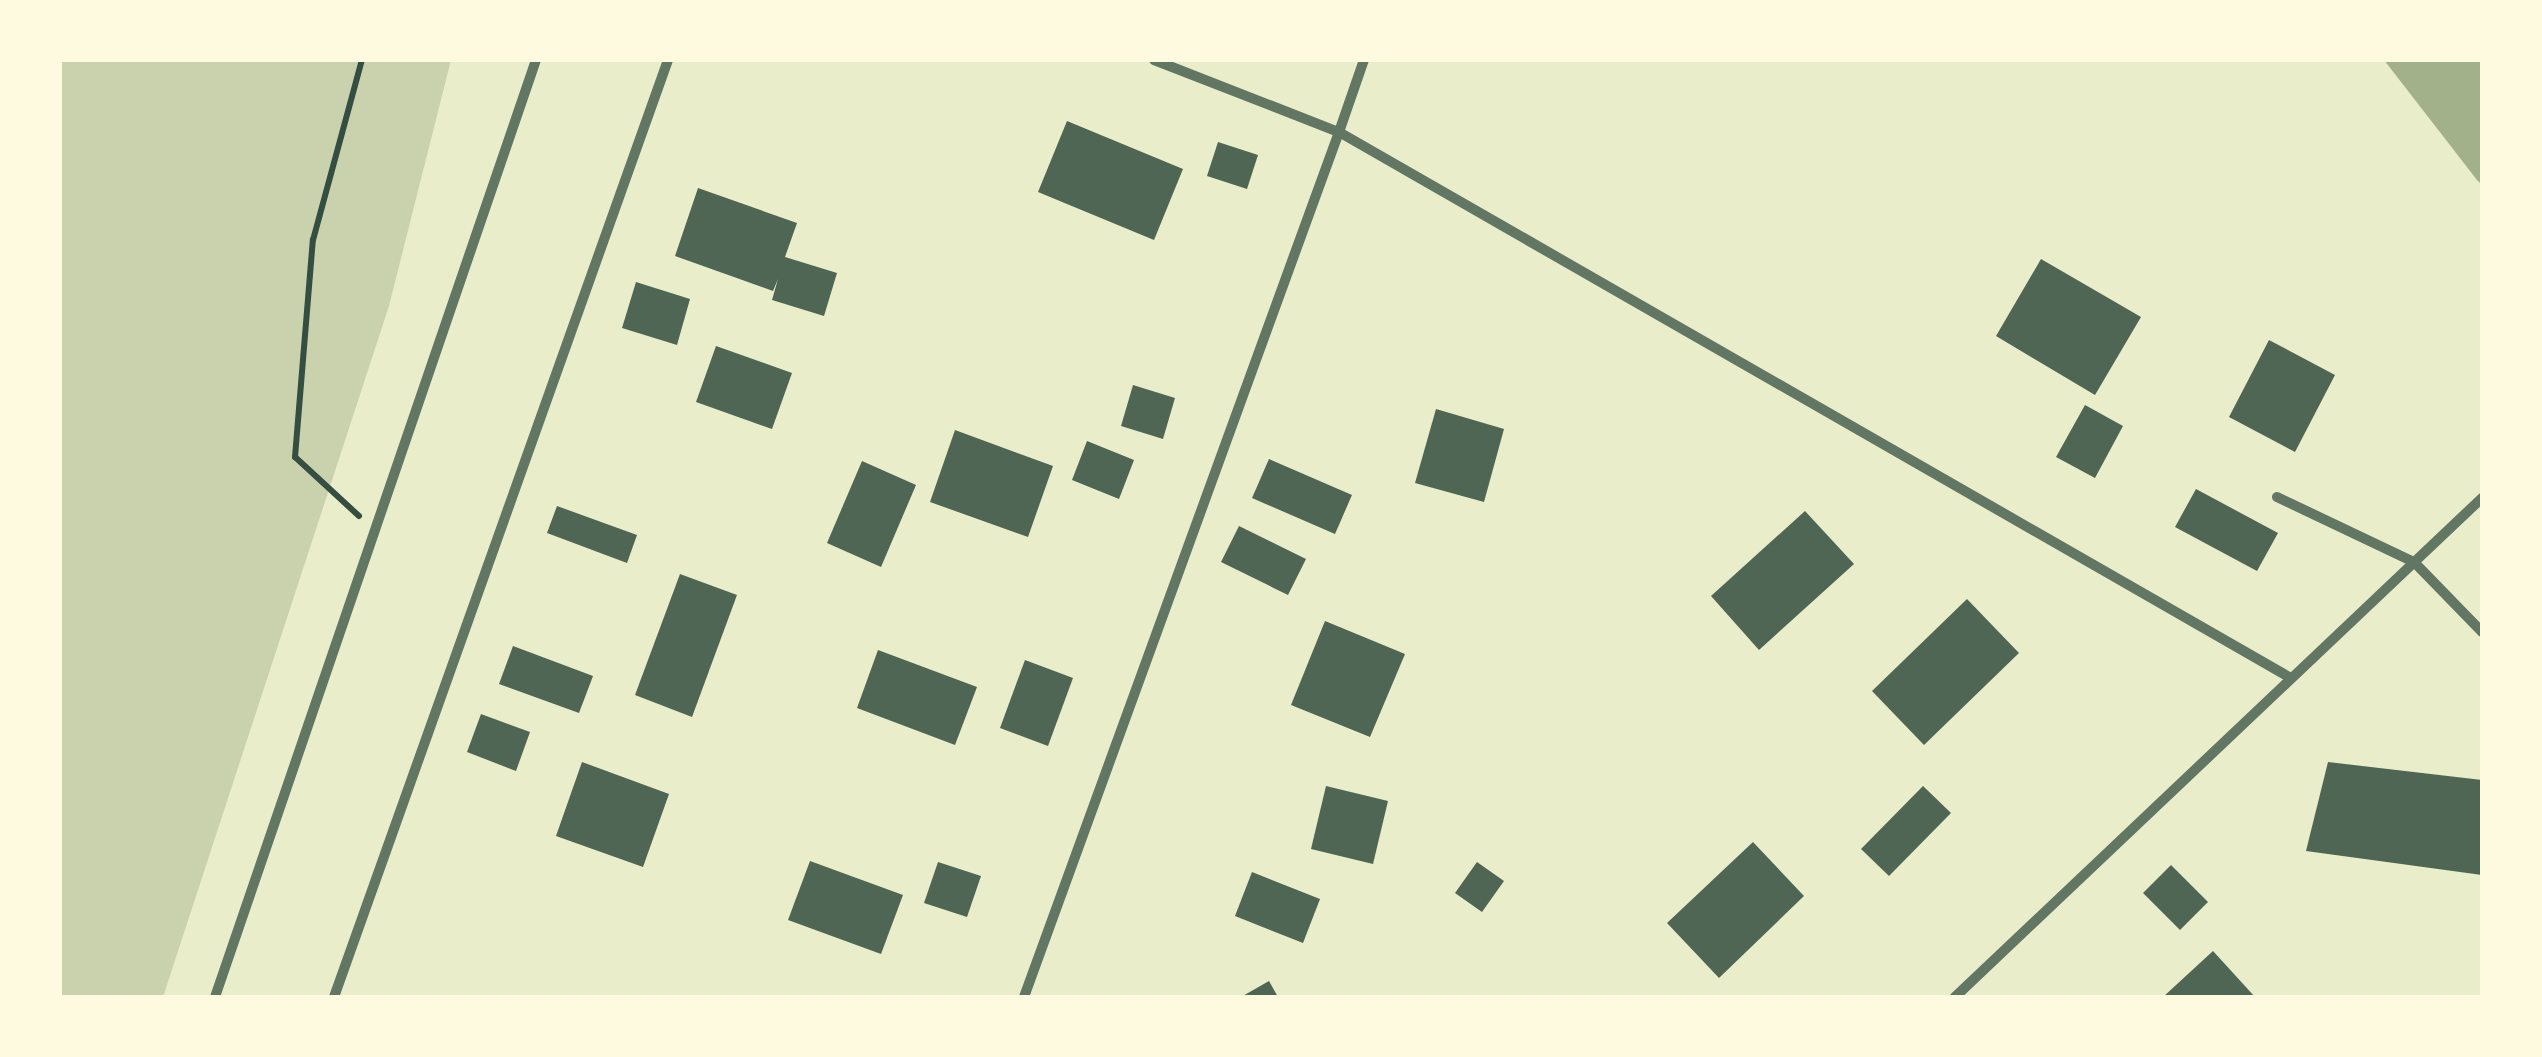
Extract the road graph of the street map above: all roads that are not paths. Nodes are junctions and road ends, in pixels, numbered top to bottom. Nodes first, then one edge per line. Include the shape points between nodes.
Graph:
1 (536, 60) edge
2 (668, 60) edge
3 (1154, 60) edge
4 (1364, 60) edge
5 (1338, 132) junction
6 (2277, 496) dead end
7 (2482, 498) edge
8 (2414, 562) junction
9 (2482, 632) edge
10 (2291, 678) junction
11 (215, 997) edge
12 (334, 997) edge
13 (1024, 997) edge
14 (1955, 997) edge

1 - 11 street via 497,192
2 - 12 street
3 - 5 street
4 - 5 street
5 - 10 street
5 - 13 street
6 - 8 street
7 - 8 street
8 - 9 street
8 - 10 street
10 - 14 street

